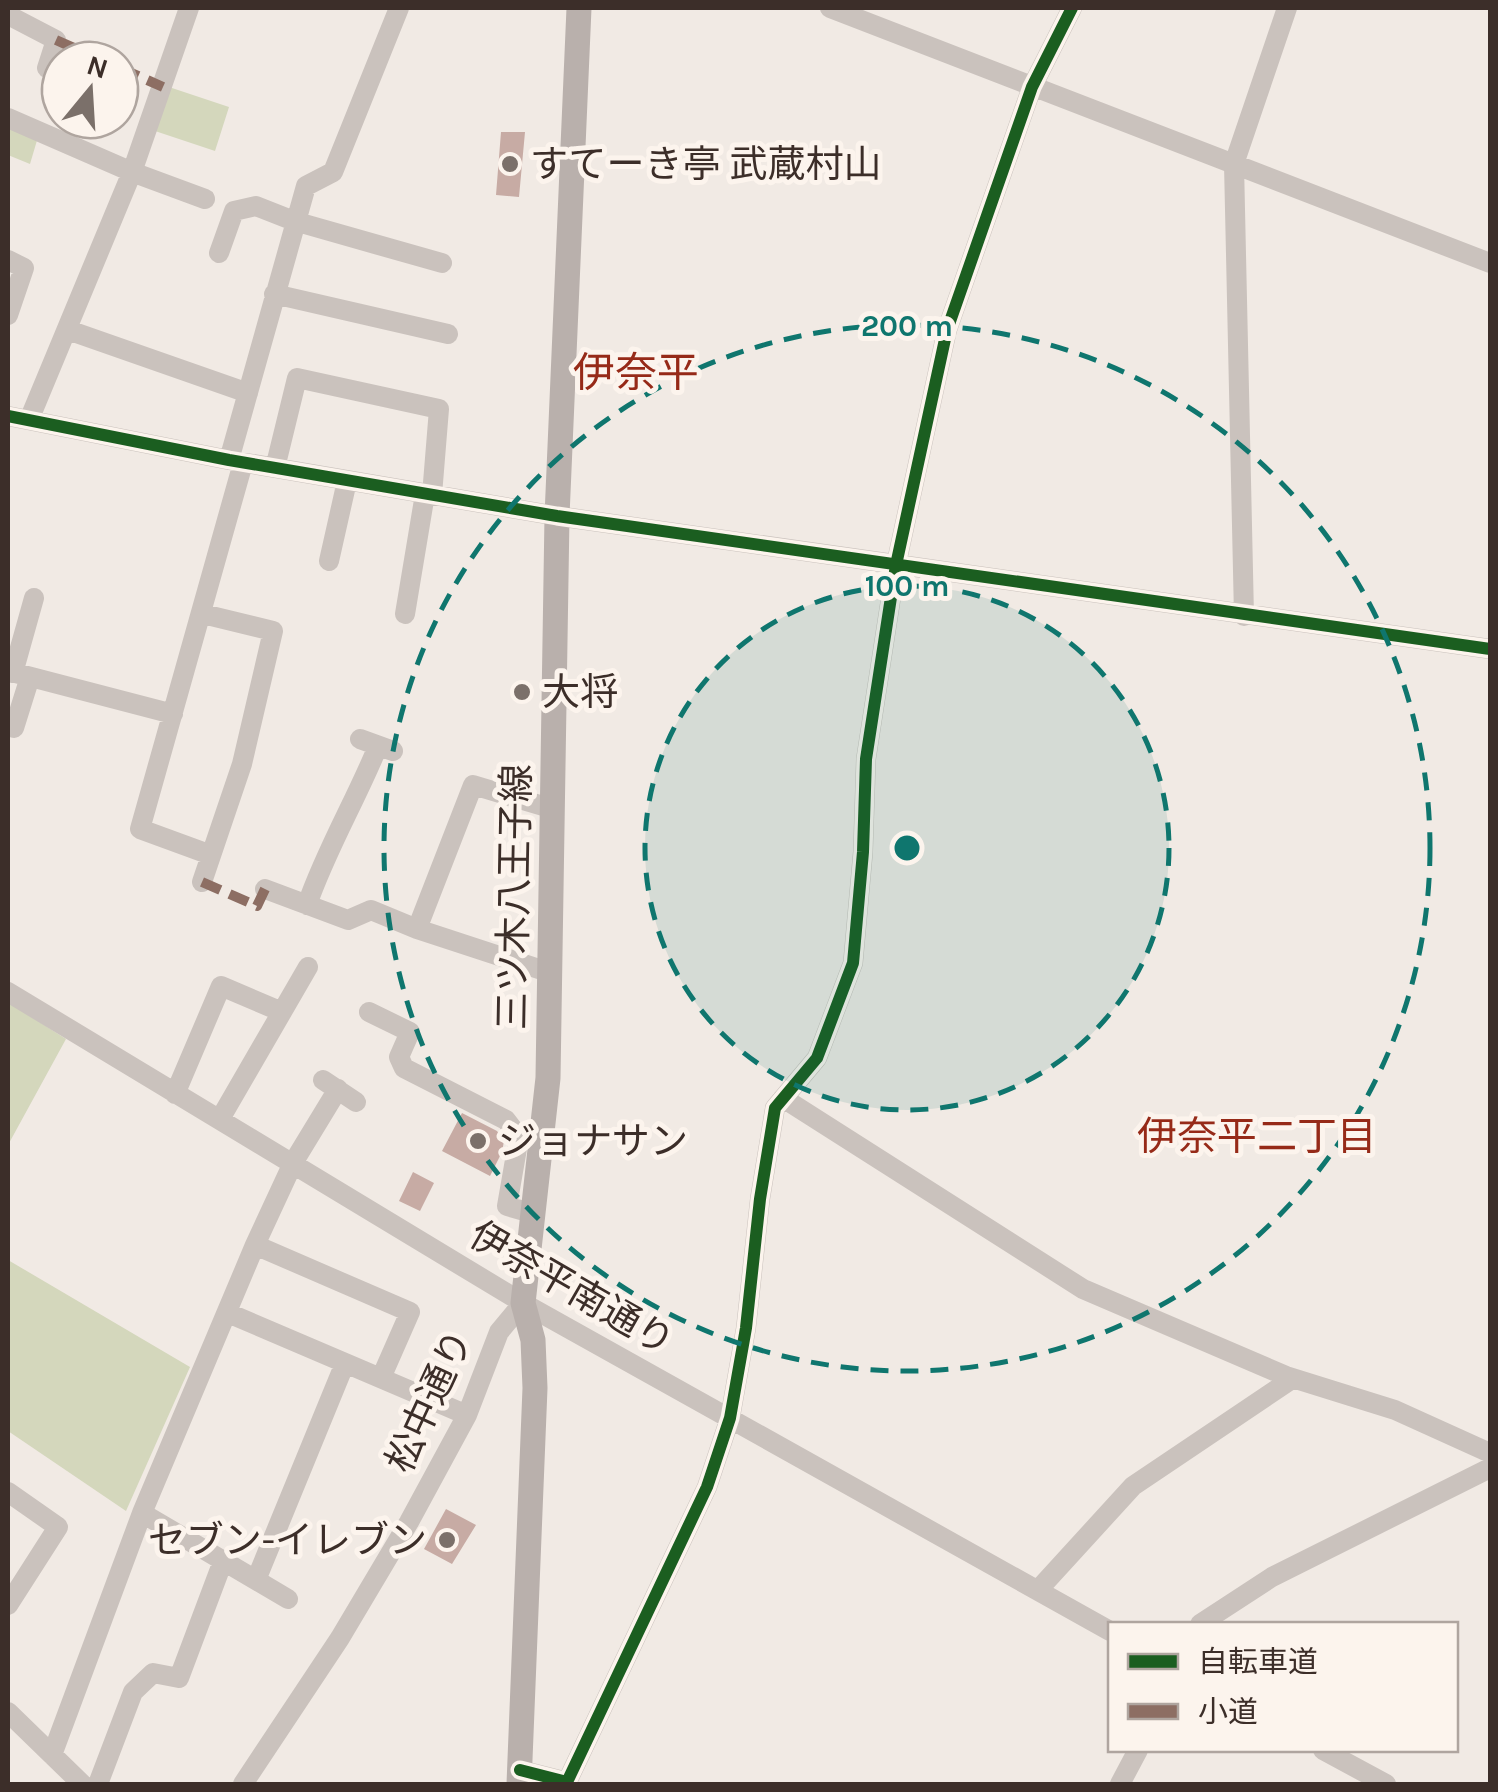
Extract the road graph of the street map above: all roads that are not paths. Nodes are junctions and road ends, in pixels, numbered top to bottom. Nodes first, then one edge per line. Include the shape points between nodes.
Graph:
1 (190, 8) edge
2 (399, 8) edge
3 (580, 8) edge
4 (830, 8) edge
5 (1072, 8) edge
6 (1287, 8) edge
7 (11, 13) edge
8 (56, 40) edge
9 (1032, 87) junction
10 (8, 118) edge
11 (1234, 164) junction
12 (132, 172) junction
13 (205, 199) dead end
14 (294, 222) junction
15 (219, 253) dead end
16 (8, 260) edge
17 (1490, 263) edge
18 (442, 264) dead end
19 (274, 294) junction
20 (8, 315) edge
21 (68, 330) junction
22 (448, 334) dead end
23 (248, 393) junction
24 (8, 416) edge
25 (29, 420) junction
26 (236, 462) junction
27 (275, 468) junction
28 (347, 481) junction
29 (429, 494) junction
30 (558, 516) junction
31 (329, 561) dead end
32 (896, 565) junction
33 (34, 598) dead end
34 (202, 614) junction
35 (405, 614) dead end
36 (1244, 616) junction
37 (1490, 649) edge
38 (17, 674) edge
39 (173, 714) junction
40 (14, 728) dead end
41 (377, 746) dead end
42 (553, 809) junction
43 (211, 855) junction
44 (202, 882) dead end
45 (265, 889) dead end
46 (307, 905) junction
47 (417, 929) junction
48 (308, 967) dead end
49 (551, 973) junction
50 (8, 992) edge
51 (282, 1012) junction
52 (369, 1012) dead end
53 (175, 1094) junction
54 (782, 1098) junction
55 (356, 1102) dead end
56 (220, 1119) junction
57 (293, 1163) junction
58 (531, 1213) junction
59 (255, 1245) junction
60 (523, 1303) junction
61 (228, 1314) junction
62 (345, 1363) junction
63 (381, 1378) junction
64 (1292, 1379) junction
65 (467, 1414) junction
66 (730, 1418) junction
67 (1490, 1452) edge
68 (1490, 1468) edge
69 (8, 1492) edge
70 (142, 1513) junction
71 (223, 1561) junction
72 (256, 1580) junction
73 (1038, 1590) junction
74 (288, 1600) dead end
75 (8, 1605) edge
76 (1203, 1622) edge
77 (1108, 1629) edge
78 (8, 1712) edge
79 (1137, 1752) edge
80 (1327, 1752) edge
81 (52, 1755) junction
82 (520, 1777) edge
83 (82, 1784) edge
84 (98, 1784) edge
85 (243, 1784) edge
86 (1120, 1784) edge
87 (1386, 1784) edge

1 - 12 street
2 - 14 street via 334,172 306,186
3 - 30 main road, 三ツ木八王子線
4 - 9 street
5 - 9 street
6 - 11 street
7 - 8 street
9 - 11 street
9 - 32 street via 946,330
10 - 12 street
11 - 17 street
11 - 36 street
12 - 13 street
12 - 21 street
14 - 15 street via 256,206 234,211
14 - 18 street
14 - 19 street
16 - 20 street via 24,268
19 - 22 street
19 - 23 street
21 - 23 street
21 - 25 street
23 - 26 street
24 - 25 street
25 - 26 street
26 - 27 street
26 - 34 street
27 - 28 street
27 - 29 street via 298,378 439,410
28 - 29 street
28 - 31 street
29 - 30 street
29 - 35 street
30 - 32 street
30 - 42 main road, 三ツ木八王子線
32 - 36 street
32 - 54 street via 866,758 853,963 817,1058
33 - 38 street
34 - 39 street
34 - 43 street via 274,630 242,764
36 - 37 street
38 - 39 street
38 - 40 street
39 - 43 street via 140,829
41 - 46 street
42 - 47 street via 473,784
42 - 49 main road, 三ツ木八王子線
43 - 44 street
45 - 46 street
46 - 47 street via 348,920 371,910
47 - 49 street
48 - 51 street
49 - 58 main road, 三ツ木八王子線 via 548,1078
50 - 53 street, 伊奈平南通り
51 - 53 street via 221,986
51 - 56 street
52 - 58 street via 410,1032 399,1057 404,1068 506,1120 520,1137 507,1206
53 - 56 street, 伊奈平南通り
54 - 64 street via 1083,1289
54 - 66 street via 760,1199
55 - 57 street via 331,1084
56 - 57 street, 伊奈平南通り
57 - 59 street
57 - 60 street, 伊奈平南通り
58 - 60 main road, 三ツ木八王子線
59 - 61 street
59 - 63 street via 410,1312
60 - 65 street, 松中通り via 499,1332
60 - 66 street, 伊奈平南通り
60 - 82 main road, 三ツ木八王子線 via 535,1388
61 - 62 street
61 - 70 street
62 - 63 street
62 - 72 street
63 - 65 street
64 - 67 street via 1395,1410
64 - 73 street via 1133,1486
65 - 85 street, 松中通り via 340,1638
66 - 73 street, 伊奈平南通り
66 - 82 street via 707,1487 567,1782
68 - 76 street via 1272,1577
69 - 75 street via 58,1527
70 - 71 street
70 - 81 street
71 - 72 street
71 - 84 street via 179,1678 153,1672 133,1692
72 - 74 street
73 - 77 street, 伊奈平南通り
78 - 81 street
79 - 86 street
80 - 87 street
81 - 83 street

